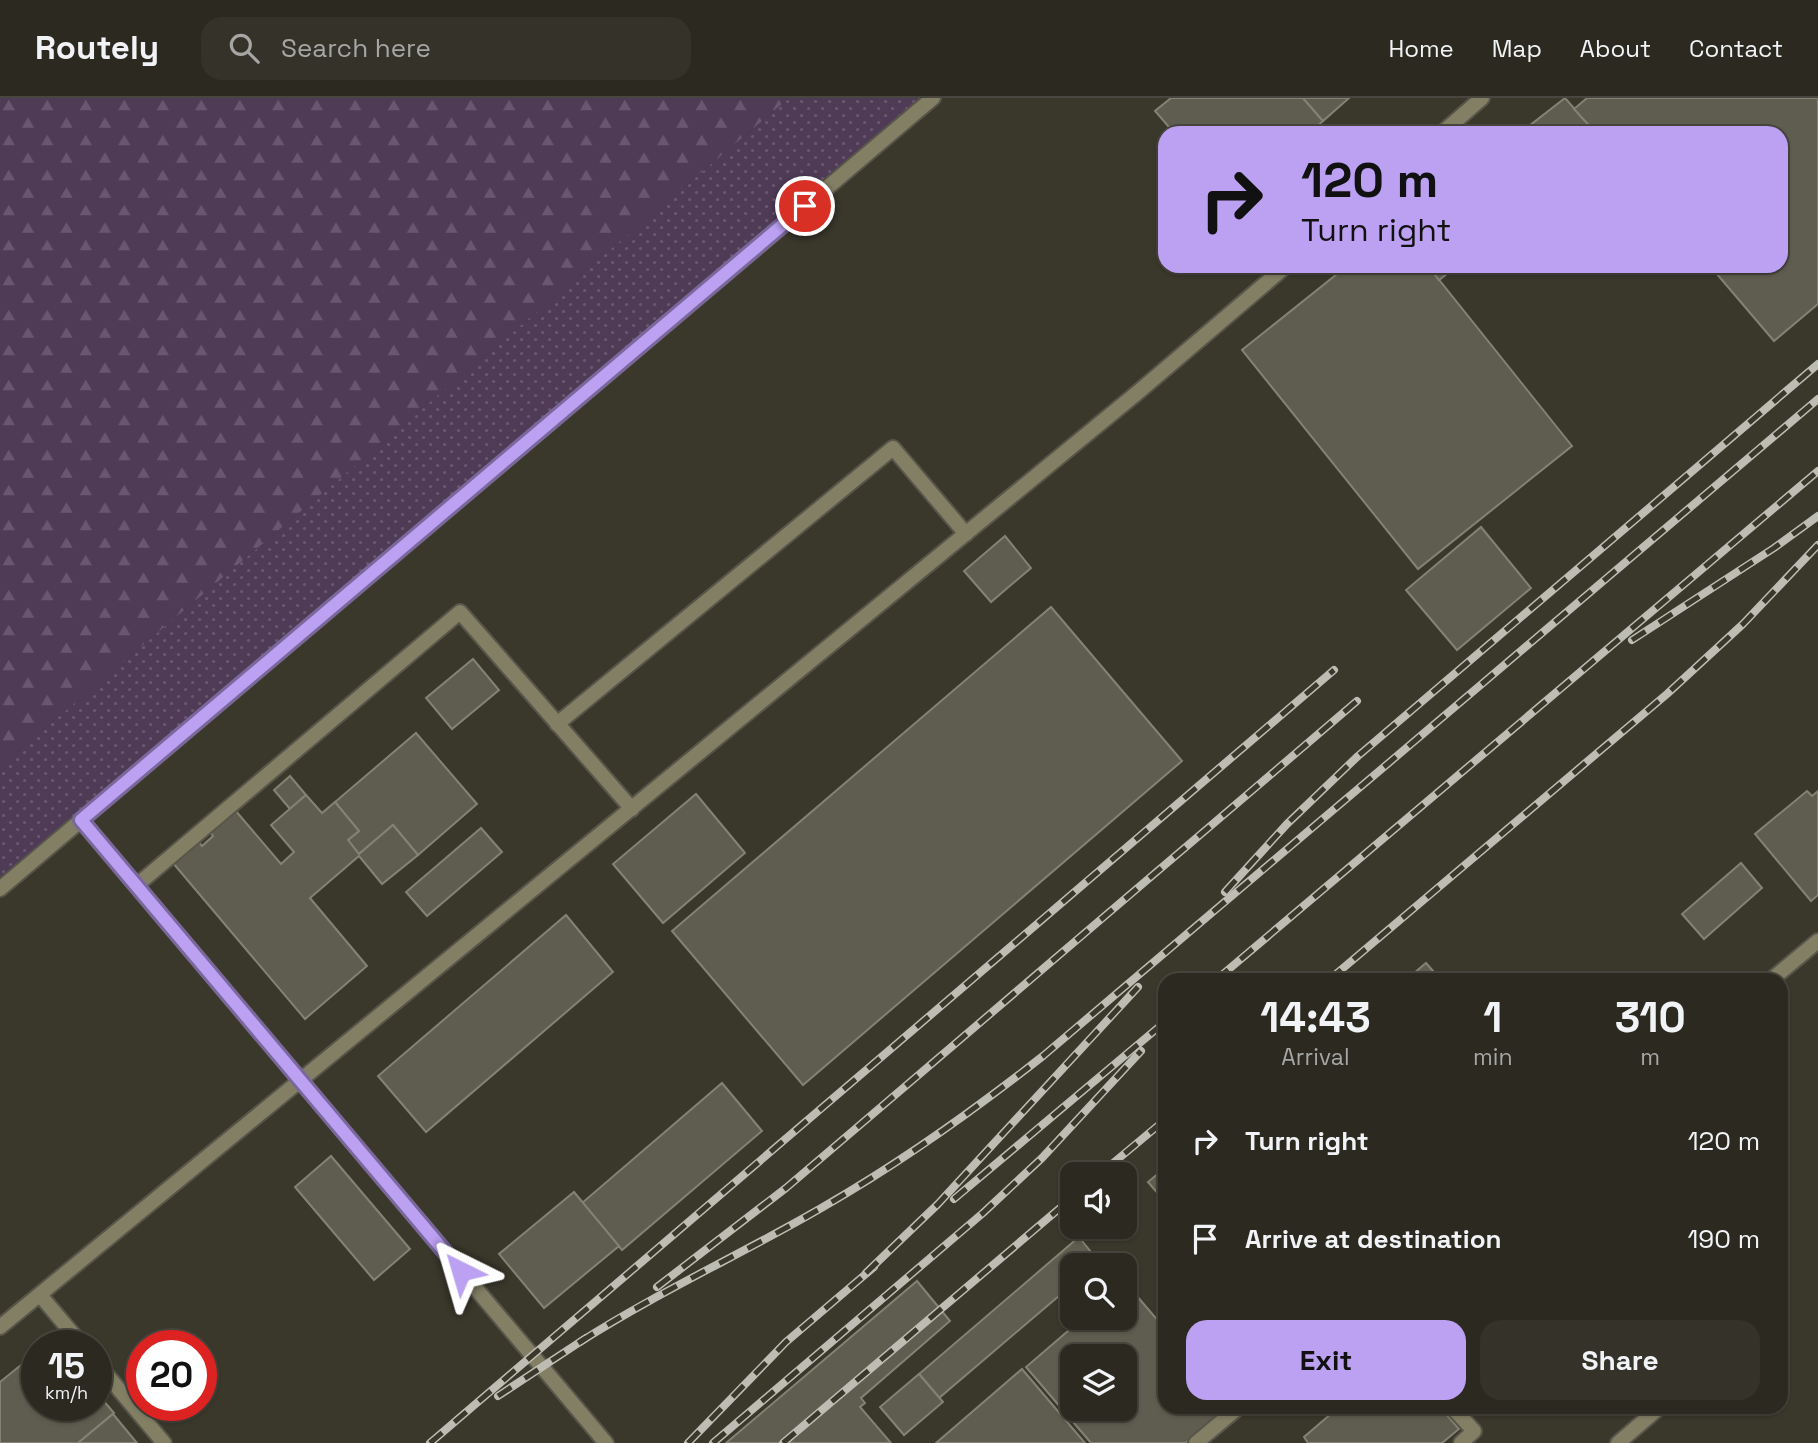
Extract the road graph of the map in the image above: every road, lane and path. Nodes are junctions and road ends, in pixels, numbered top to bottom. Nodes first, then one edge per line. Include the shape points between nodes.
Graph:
1 (933, 98) edge
2 (1482, 98) edge
3 (1449, 126) edge
4 (1278, 273) edge
5 (966, 534) junction
6 (557, 724) junction
7 (632, 809) junction
8 (81, 820) junction
9 (137, 885) junction
10 (0, 889) edge
11 (1818, 941) edge
12 (1779, 973) edge
13 (301, 1081) junction
14 (40, 1295) junction
15 (0, 1327) edge
16 (70, 1330) edge
17 (112, 1381) edge
18 (1231, 1414) edge
19 (1458, 1414) edge
20 (1652, 1414) edge
21 (164, 1443) edge
22 (606, 1443) edge
23 (1196, 1443) edge
24 (1461, 1443) edge
25 (1618, 1443) edge

1 - 8 lane
2 - 3 lane
4 - 5 lane
5 - 6 lane via 893,449
5 - 7 lane
6 - 7 lane
6 - 9 lane via 460,612
7 - 13 lane
8 - 9 lane
8 - 10 lane
9 - 13 lane
11 - 12 lane
13 - 14 lane
13 - 22 lane
14 - 15 lane
14 - 16 lane
17 - 21 lane
18 - 23 lane
19 - 24 lane via 1474,1431
20 - 25 lane

